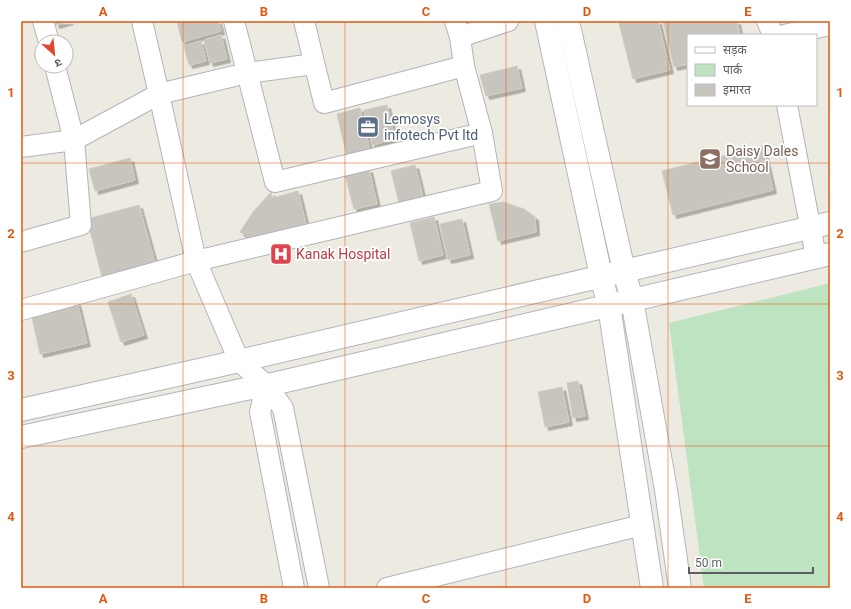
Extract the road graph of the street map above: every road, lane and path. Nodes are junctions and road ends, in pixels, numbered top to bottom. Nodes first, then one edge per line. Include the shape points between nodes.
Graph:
1 (43, 21) edge
2 (142, 21) edge
3 (234, 21) edge
4 (304, 21) edge
5 (508, 21) edge
6 (546, 21) edge
7 (568, 21) edge
8 (768, 21) edge
9 (830, 25) edge
10 (458, 29) edge
11 (47, 34) edge
12 (773, 34) edge
13 (789, 34) edge
14 (314, 64) junction
15 (464, 66) junction
16 (248, 73) junction
17 (57, 74) edge
18 (160, 94) junction
19 (787, 106) edge
20 (482, 133) junction
21 (74, 140) junction
22 (21, 147) edge
23 (820, 225) edge
24 (21, 242) edge
25 (823, 256) edge
26 (196, 262) junction
27 (624, 271) junction
28 (601, 276) junction
29 (632, 300) junction
30 (609, 306) junction
31 (21, 310) edge
32 (239, 361) junction
33 (266, 385) junction
34 (21, 410) edge
35 (21, 437) edge
36 (642, 525) junction
37 (294, 588) edge
38 (319, 588) edge
39 (387, 588) edge
40 (652, 588) edge
41 (680, 588) edge

1 - 11 street
2 - 18 street
3 - 16 street
4 - 14 street
5 - 10 street
6 - 28 street
7 - 27 street
8 - 12 street
9 - 13 street
10 - 15 street
14 - 15 street via 324,103
14 - 16 street
15 - 20 street
16 - 18 street
16 - 20 street via 275,182
17 - 21 street
18 - 21 street
18 - 26 street
19 - 23 street
20 - 26 street via 492,191
21 - 22 street
21 - 24 street via 81,225
23 - 25 street
23 - 27 street
25 - 29 street
26 - 31 street
26 - 32 street
27 - 28 street
27 - 29 street
28 - 30 street
28 - 32 street
29 - 30 street
29 - 41 street via 666,490
30 - 33 street
30 - 36 street
32 - 33 street
32 - 34 street
33 - 35 street
33 - 37 street via 260,412
33 - 38 street via 283,408
36 - 39 street
36 - 40 street

